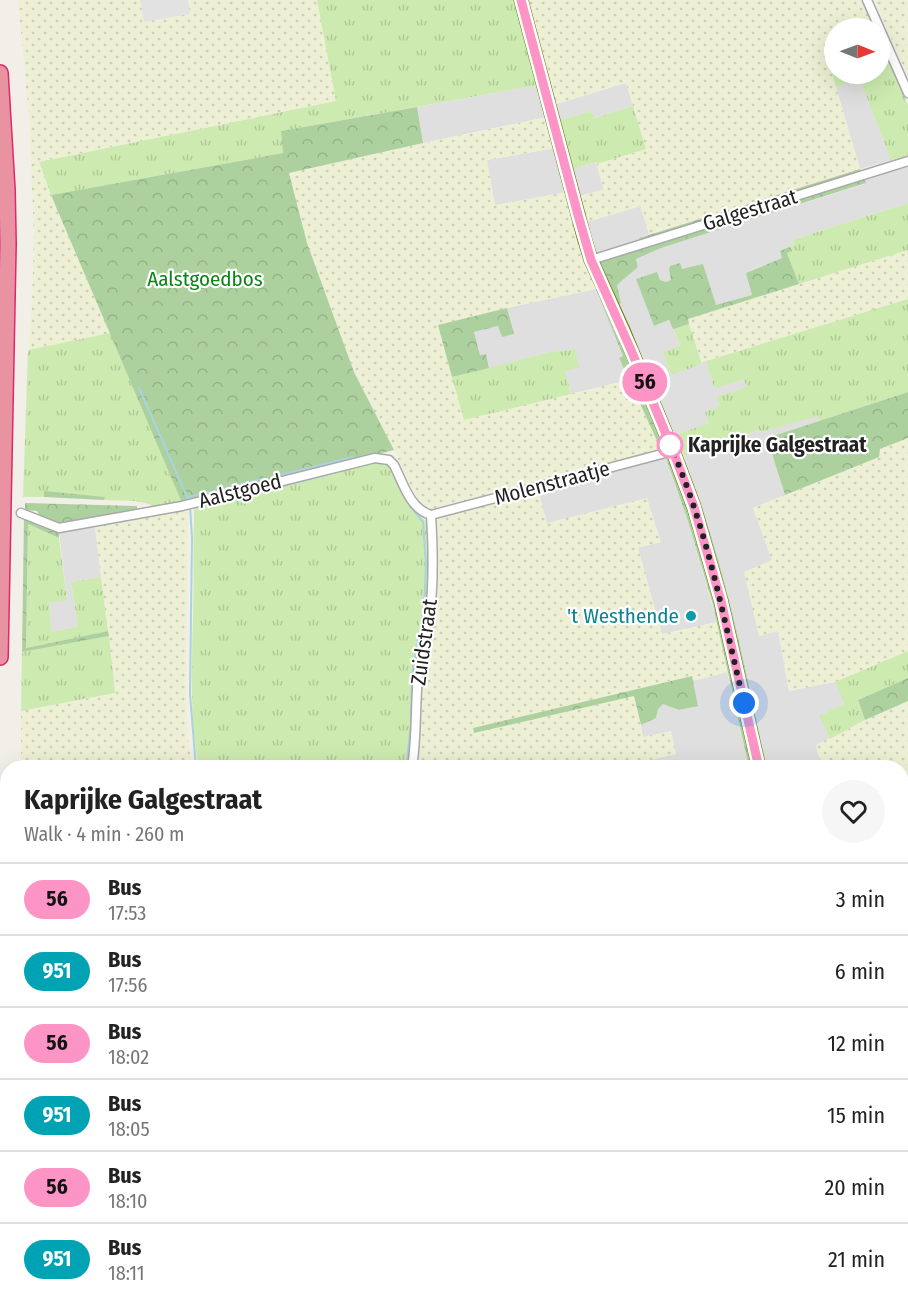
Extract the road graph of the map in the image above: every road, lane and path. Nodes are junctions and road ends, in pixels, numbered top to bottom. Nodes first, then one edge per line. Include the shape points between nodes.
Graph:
1 (521, 0) edge
2 (867, 0) edge
3 (0, 73) edge
4 (908, 93) edge
5 (908, 162) edge
6 (591, 260) junction
7 (673, 451) junction
8 (21, 513) dead end
9 (431, 515) junction
10 (0, 657) edge
11 (413, 760) edge
12 (757, 760) edge

1 - 6 street
2 - 4 street
3 - 10 highway via 8,244
5 - 6 street, Galgestraat
6 - 7 street
7 - 9 street, Molenstraatje
7 - 12 street via 716,581
8 - 9 street, Aalstgoed via 58,528 186,504 381,458 394,465 415,506
9 - 11 street, Zuidstraat via 430,614 418,676

